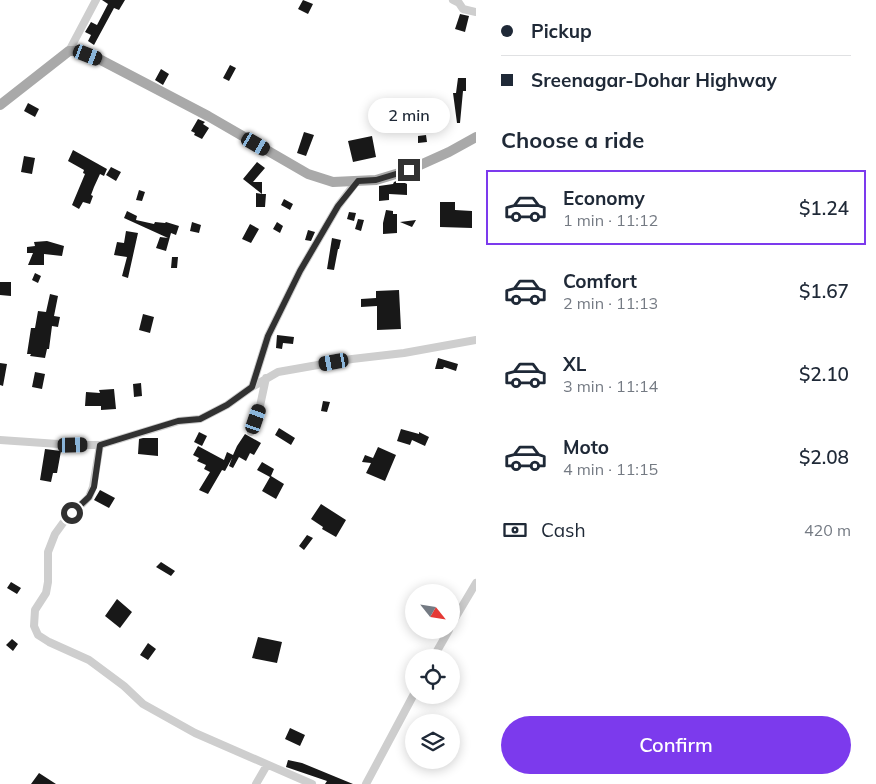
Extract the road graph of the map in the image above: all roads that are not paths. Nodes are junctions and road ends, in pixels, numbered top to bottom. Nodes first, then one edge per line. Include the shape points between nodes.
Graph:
1 (96, 0) edge
2 (453, 0) edge
3 (476, 12) edge
4 (69, 51) junction
5 (0, 105) edge
6 (476, 137) edge
7 (358, 181) junction
8 (476, 340) edge
9 (266, 378) junction
10 (252, 387) junction
11 (251, 432) dead end
12 (0, 440) edge
13 (100, 445) junction
14 (476, 583) edge
15 (460, 611) edge
16 (409, 704) edge
17 (267, 765) junction
18 (256, 784) edge
19 (312, 784) edge
20 (366, 784) edge

1 - 4 street
2 - 3 street via 463,9
4 - 5 main road
4 - 7 main road via 98,59 208,116 308,174 333,182
6 - 7 main road via 409,170 376,180
7 - 10 street via 338,206 300,271 268,336
8 - 9 street via 287,370
9 - 10 street
9 - 11 street
10 - 13 street via 200,419 178,421
12 - 13 street
13 - 17 street via 94,487 89,497 55,534 48,552 46,593 35,610 34,626 38,635 89,660 152,709 195,733
14 - 15 street
16 - 20 street
17 - 18 street
17 - 19 street

